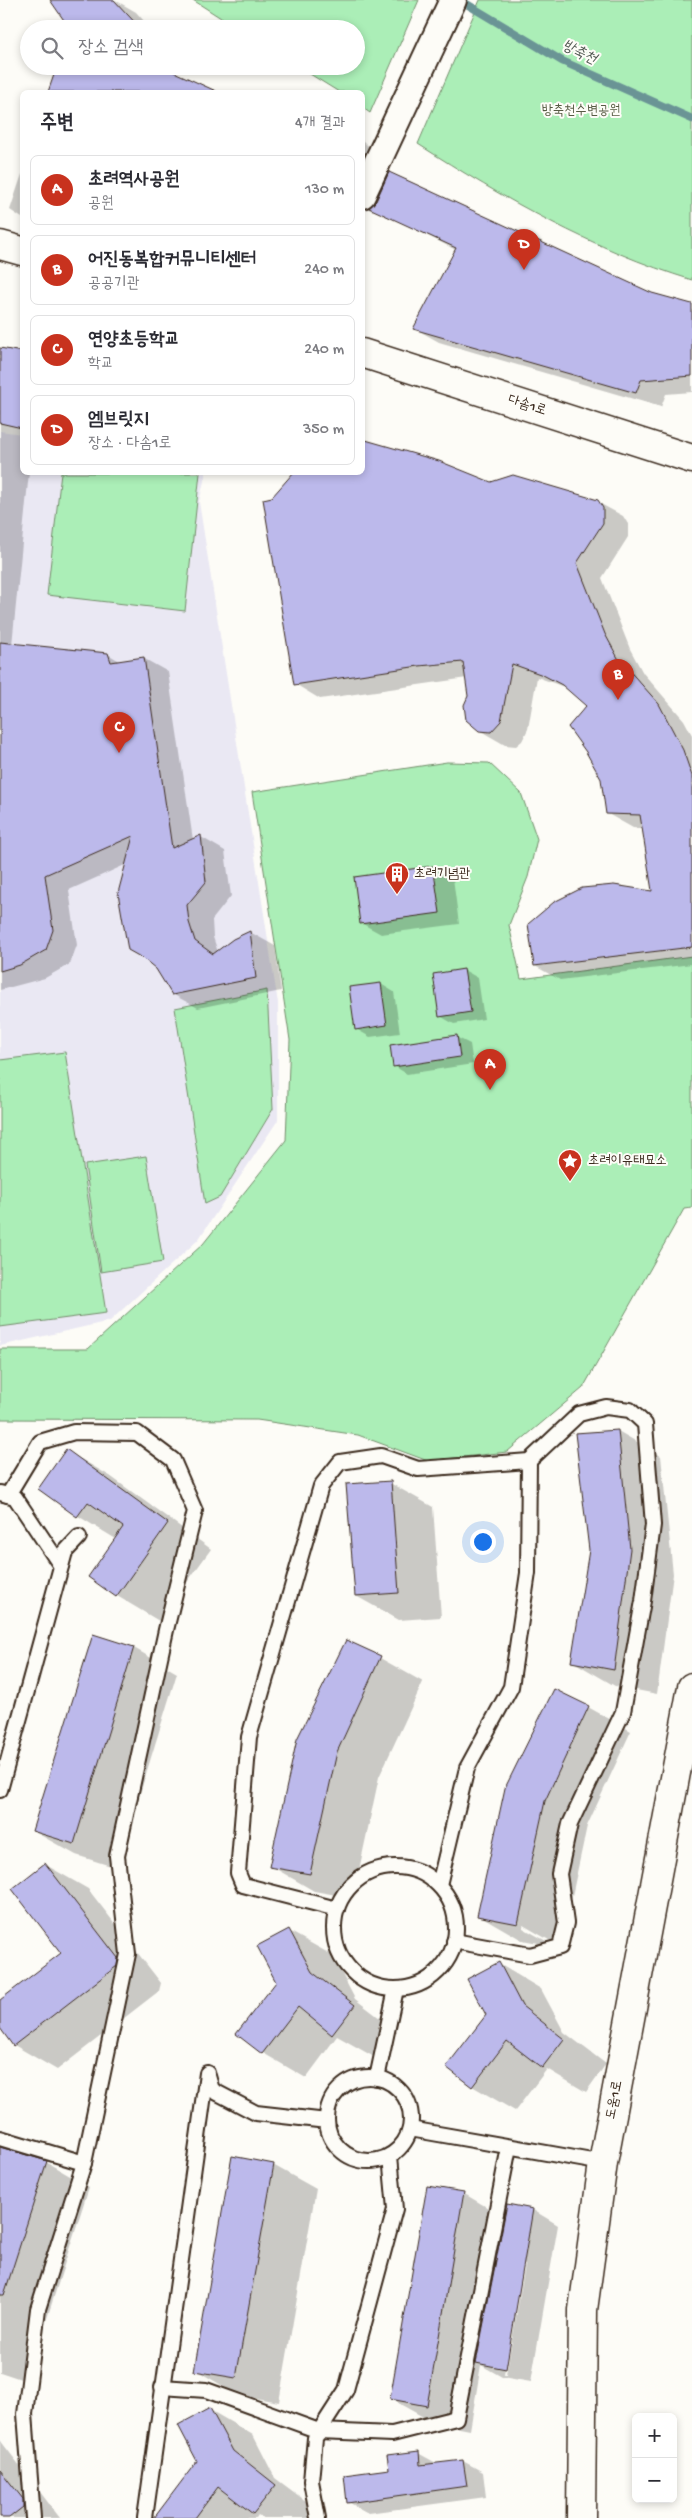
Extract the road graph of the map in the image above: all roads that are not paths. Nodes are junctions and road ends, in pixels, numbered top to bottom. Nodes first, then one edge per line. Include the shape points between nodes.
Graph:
1 (453, 0) edge
2 (365, 189) edge
3 (0, 245) edge
4 (20, 250) edge
5 (365, 354) edge
6 (692, 459) edge
7 (529, 1461) junction
8 (4, 1494) edge
9 (79, 1537) dead end
10 (61, 1566) junction
11 (692, 1686) edge
12 (0, 1790) edge
13 (439, 1885) junction
14 (337, 1909) junction
15 (454, 1941) junction
16 (396, 1989) junction
17 (377, 2078) junction
18 (327, 2121) junction
19 (410, 2129) junction
20 (0, 2138) edge
21 (509, 2147) junction
22 (390, 2156) junction
23 (84, 2163) junction
24 (603, 2163) junction
25 (162, 2386) junction
26 (319, 2431) junction
27 (33, 2518) edge
28 (145, 2518) edge
29 (318, 2518) edge
30 (581, 2518) edge

1 - 2 street
3 - 4 street
5 - 6 street, 다솜1로
7 - 13 lane via 528,1573 511,1686 467,1768
7 - 14 lane via 418,1469 381,1456 340,1462 321,1486 249,1737 238,1873 243,1884
7 - 15 lane via 579,1414 606,1407 630,1410 645,1424 652,1525 643,1601 623,1712 570,1824 559,1874 566,1923 560,1947 530,1955
8 - 10 lane via 15,1497
8 - 23 lane via 40,1442 74,1432 137,1434 172,1460 195,1511 117,1856 128,1954
9 - 10 lane via 65,1552
10 - 12 lane
11 - 24 street, 도움1로
13 - 14 lane via 423,1873 404,1867 384,1867 365,1874 350,1886
13 - 15 lane via 450,1902 455,1921
14 - 16 lane via 334,1922 336,1943 344,1962 358,1976 376,1986
15 - 16 lane via 446,1960 433,1975 415,1985
16 - 17 lane
17 - 18 lane via 364,2077 340,2088 331,2099
17 - 19 lane via 390,2082 401,2091 408,2102
18 - 22 lane via 332,2140 341,2152 368,2162
18 - 25 lane via 256,2113 212,2090 207,2073
19 - 21 lane
19 - 22 lane via 405,2142
20 - 23 lane
21 - 24 lane
21 - 26 lane via 456,2418 392,2434
22 - 26 lane via 395,2209 346,2390
23 - 27 lane via 38,2309 26,2414
24 - 30 street, 도움1로 via 582,2310
25 - 26 lane via 206,2390
25 - 28 lane
26 - 29 lane via 314,2438 311,2482

